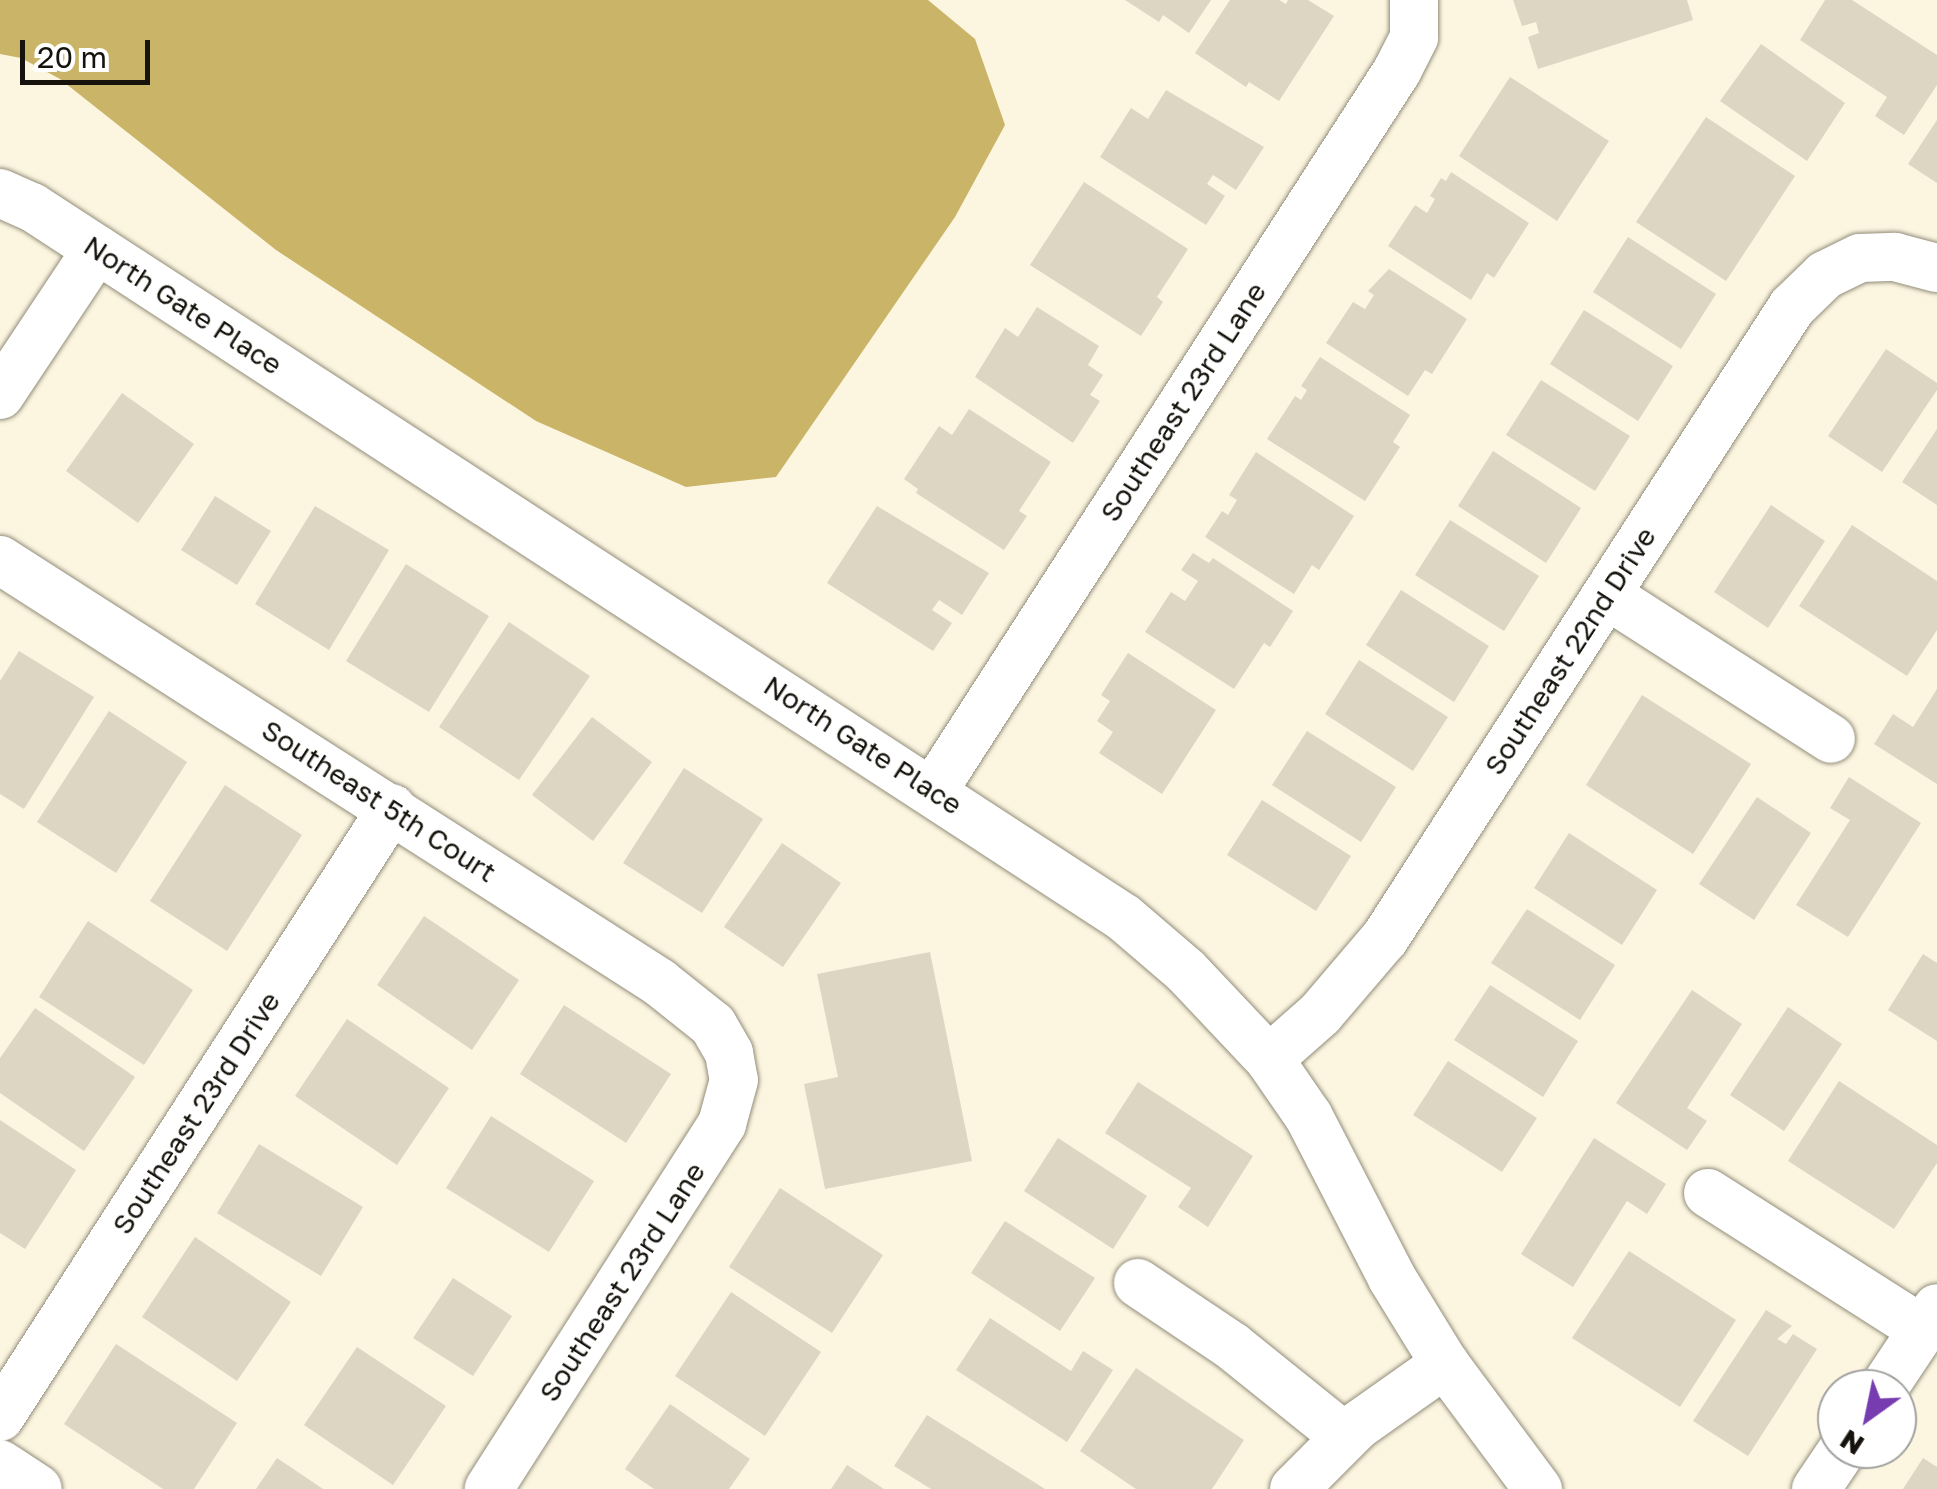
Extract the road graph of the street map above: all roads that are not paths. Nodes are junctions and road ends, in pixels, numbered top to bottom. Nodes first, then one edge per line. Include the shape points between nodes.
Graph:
1 (1415, 4) edge
2 (0, 194) edge
3 (97, 249) junction
4 (1937, 268) edge
5 (0, 395) edge
6 (0, 560) edge
7 (1607, 594) junction
8 (1832, 739) dead end
9 (934, 791) junction
10 (392, 808) junction
11 (1269, 1059) junction
12 (733, 1067) joint
13 (1708, 1193) dead end
14 (1138, 1283) dead end
15 (1930, 1319) edge
16 (1446, 1364) junction
17 (1896, 1369) edge
18 (0, 1418) edge
19 (1345, 1436) junction
20 (0, 1464) edge
21 (38, 1489) edge
22 (489, 1489) edge
23 (1294, 1489) edge
24 (1538, 1489) edge

1 - 9 street, Southeast 23rd Lane via 1414,37 1397,71
2 - 3 street, North Gate Place
3 - 5 street
3 - 9 street, North Gate Place
4 - 7 street, Southeast 22nd Drive via 1875,255 1825,275 1792,307
6 - 10 street, Southeast 5th Court
7 - 8 street
7 - 11 street, Southeast 22nd Drive via 1385,938 1340,994
9 - 11 street, North Gate Place via 1123,917 1186,971
10 - 12 street, Southeast 5th Court via 699,1011
10 - 18 street, Southeast 23rd Drive
11 - 16 street, North Gate Place via 1309,1117 1392,1278
12 - 22 street, Southeast 23rd Lane via 722,1124
13 - 15 street
14 - 19 street via 1232,1346
15 - 17 street
16 - 19 street
16 - 24 street, North Gate Place
19 - 23 street
20 - 21 street

